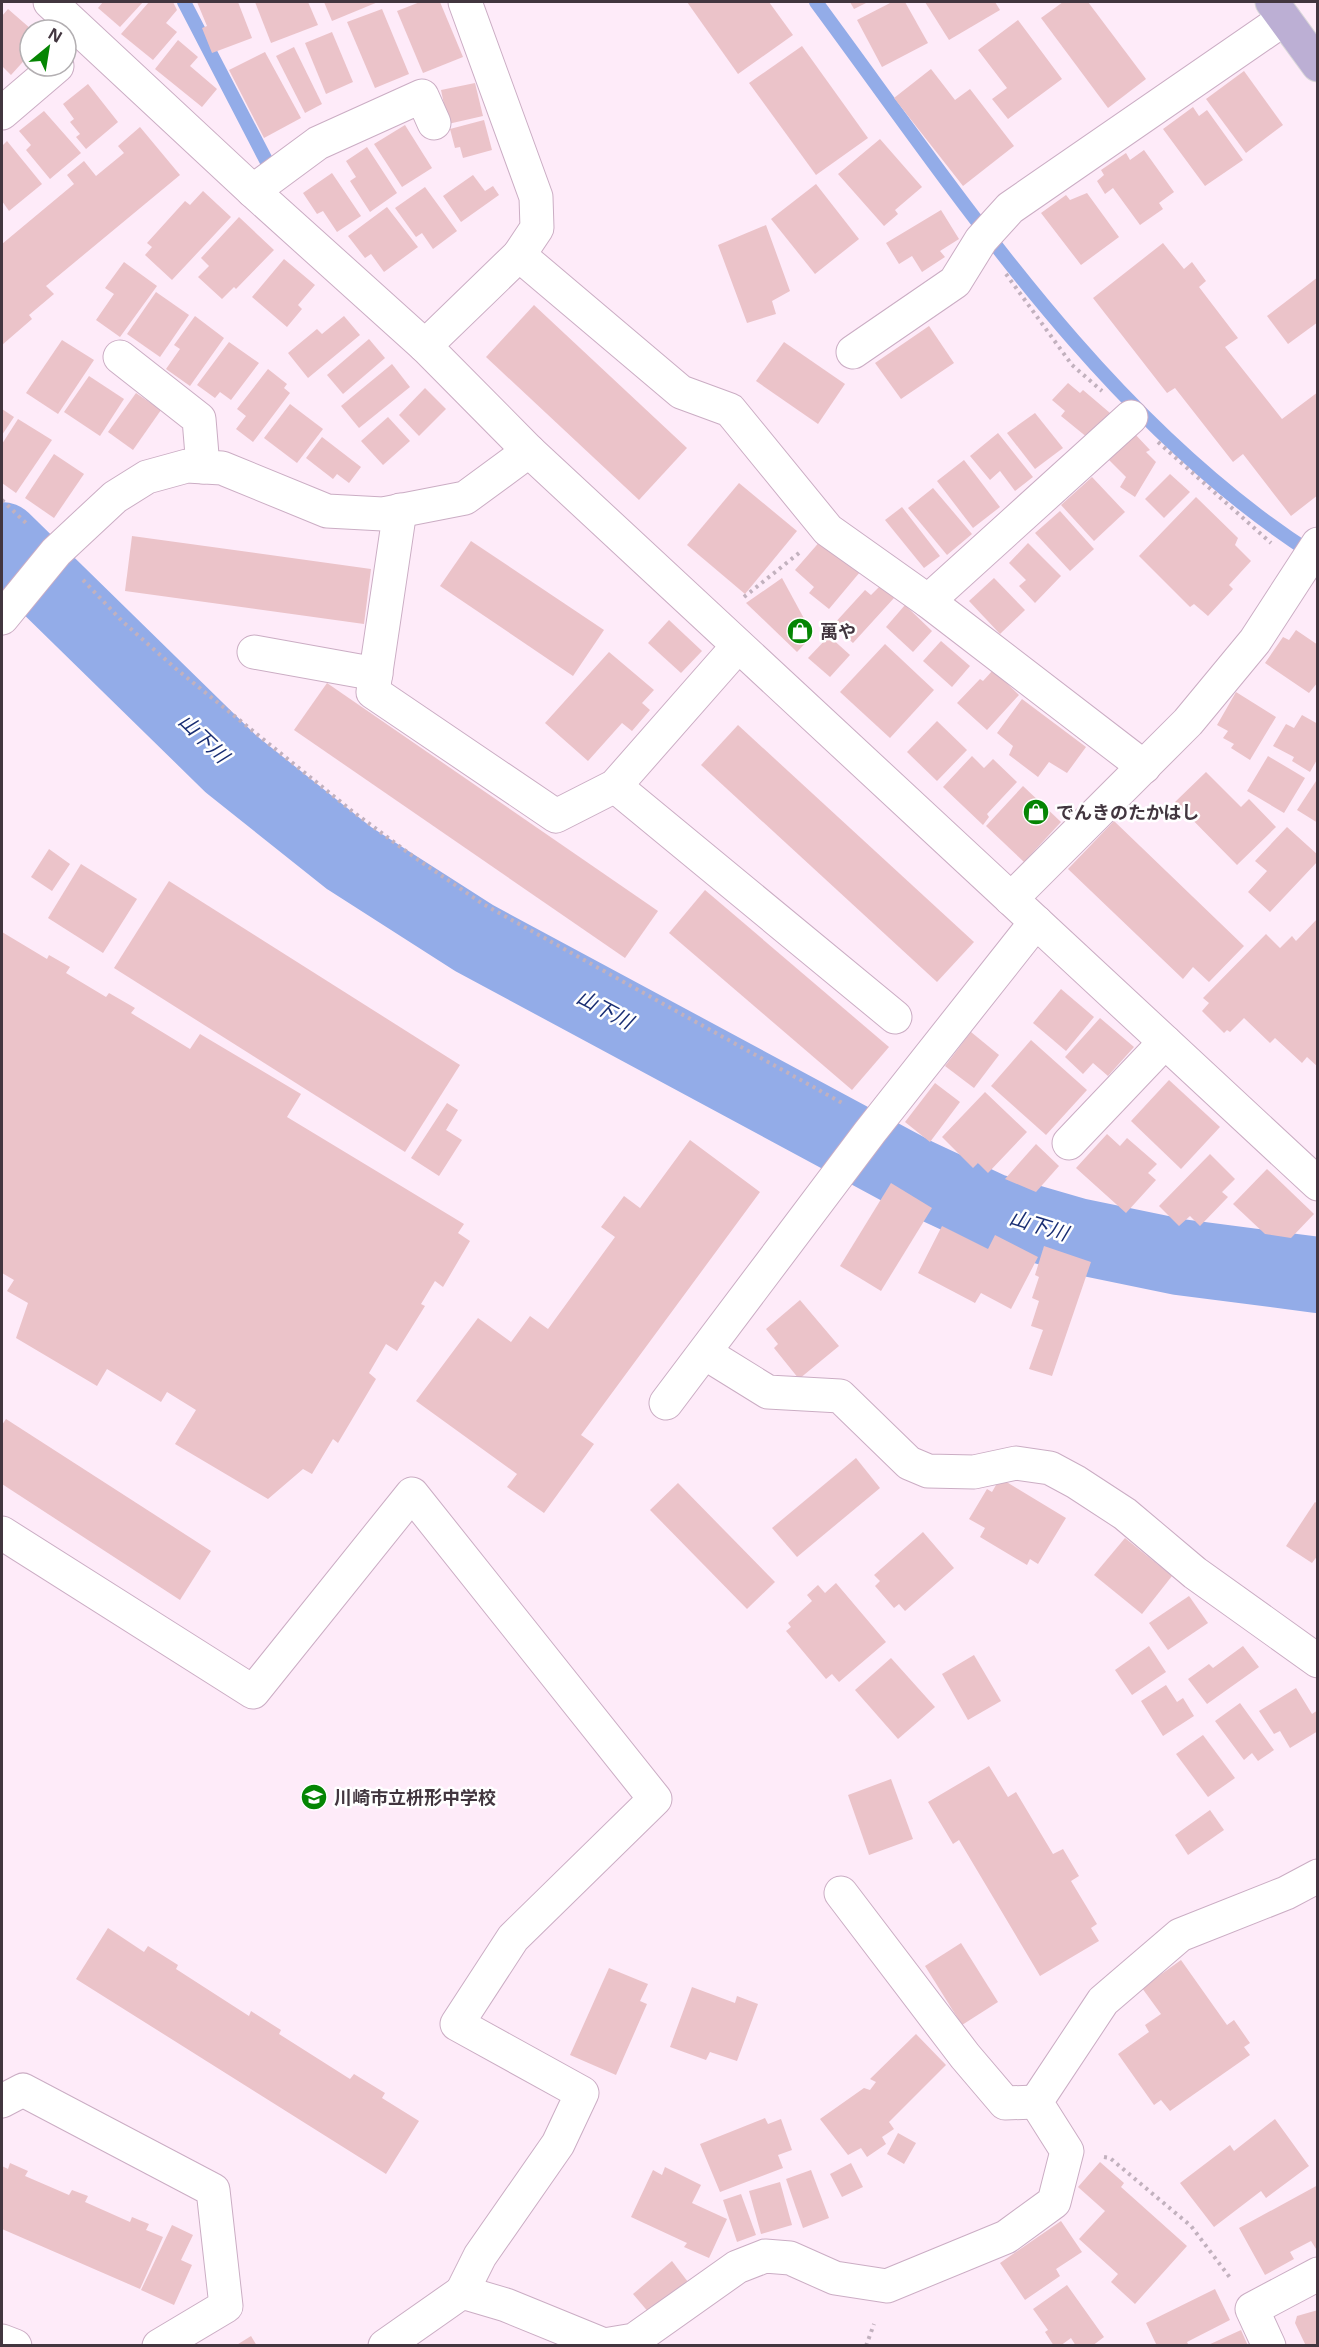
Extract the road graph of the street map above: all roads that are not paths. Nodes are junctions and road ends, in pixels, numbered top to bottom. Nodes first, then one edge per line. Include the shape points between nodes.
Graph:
1 (50, 2) edge
2 (465, 2) edge
3 (1278, 10) edge
4 (59, 18) edge
5 (78, 49) edge
6 (1317, 65) edge
7 (43, 78) edge
8 (2, 113) edge
9 (434, 123) dead end
10 (253, 191) junction
11 (519, 255) junction
12 (424, 346) junction
13 (853, 352) dead end
14 (120, 357) dead end
15 (1131, 417) dead end
16 (529, 451) junction
17 (203, 467) junction
18 (400, 510) junction
19 (1312, 564) edge
20 (928, 601) junction
21 (2, 618) edge
22 (738, 645) junction
23 (254, 652) dead end
24 (376, 674) junction
25 (1144, 767) junction
26 (615, 786) junction
27 (1011, 899) junction
28 (1036, 922) junction
29 (895, 1017) dead end
30 (1165, 1042) junction
31 (1069, 1143) dead end
32 (1317, 1184) edge
33 (705, 1353) junction
34 (666, 1403) dead end
35 (2, 1533) edge
36 (1317, 1661) edge
37 (1317, 1876) edge
38 (841, 1893) dead end
39 (2, 2102) edge
40 (1036, 2102) junction
41 (1317, 2274) edge
42 (462, 2292) junction
43 (2, 2341) edge
44 (15, 2346) edge
45 (159, 2346) edge
46 (385, 2346) edge
47 (1269, 2346) edge

1 - 4 street
2 - 11 street via 536,197 537,228
3 - 6 main road
3 - 13 street via 1010,208 955,282
5 - 10 street
7 - 8 street
9 - 10 street via 422,96 318,143
10 - 12 street
11 - 12 street
11 - 20 street via 681,392 730,410 828,530
12 - 16 street
14 - 17 street via 199,419
15 - 20 street
16 - 18 street via 465,498
16 - 22 street
17 - 18 street via 222,468 327,510 383,514
17 - 21 street via 187,466 147,477 115,497 55,553
18 - 24 street
19 - 25 street via 1188,722
20 - 25 street
22 - 26 street
22 - 27 street
23 - 24 street
24 - 26 street via 373,692 556,816
25 - 27 street
26 - 29 street
27 - 28 street
28 - 30 street
28 - 33 street via 874,1127
30 - 31 street
30 - 32 street
33 - 34 street
33 - 36 street via 768,1392 840,1396 909,1463 928,1471 974,1472 1016,1463 1050,1468 1125,1514 1195,1573
35 - 42 street via 253,1692 412,1494 655,1799 513,1938 457,2024 582,2093 558,2144 480,2256
37 - 40 street via 1286,1893 1180,1935 1103,2001
38 - 40 street via 964,2056 1005,2103
39 - 45 street via 22,2090 213,2190 226,2306
40 - 42 street via 1067,2151 1054,2202 1006,2237 887,2286 835,2278 790,2258 765,2256 737,2267 634,2340 604,2345 506,2305
41 - 47 street via 1252,2309
42 - 46 street
43 - 44 street

